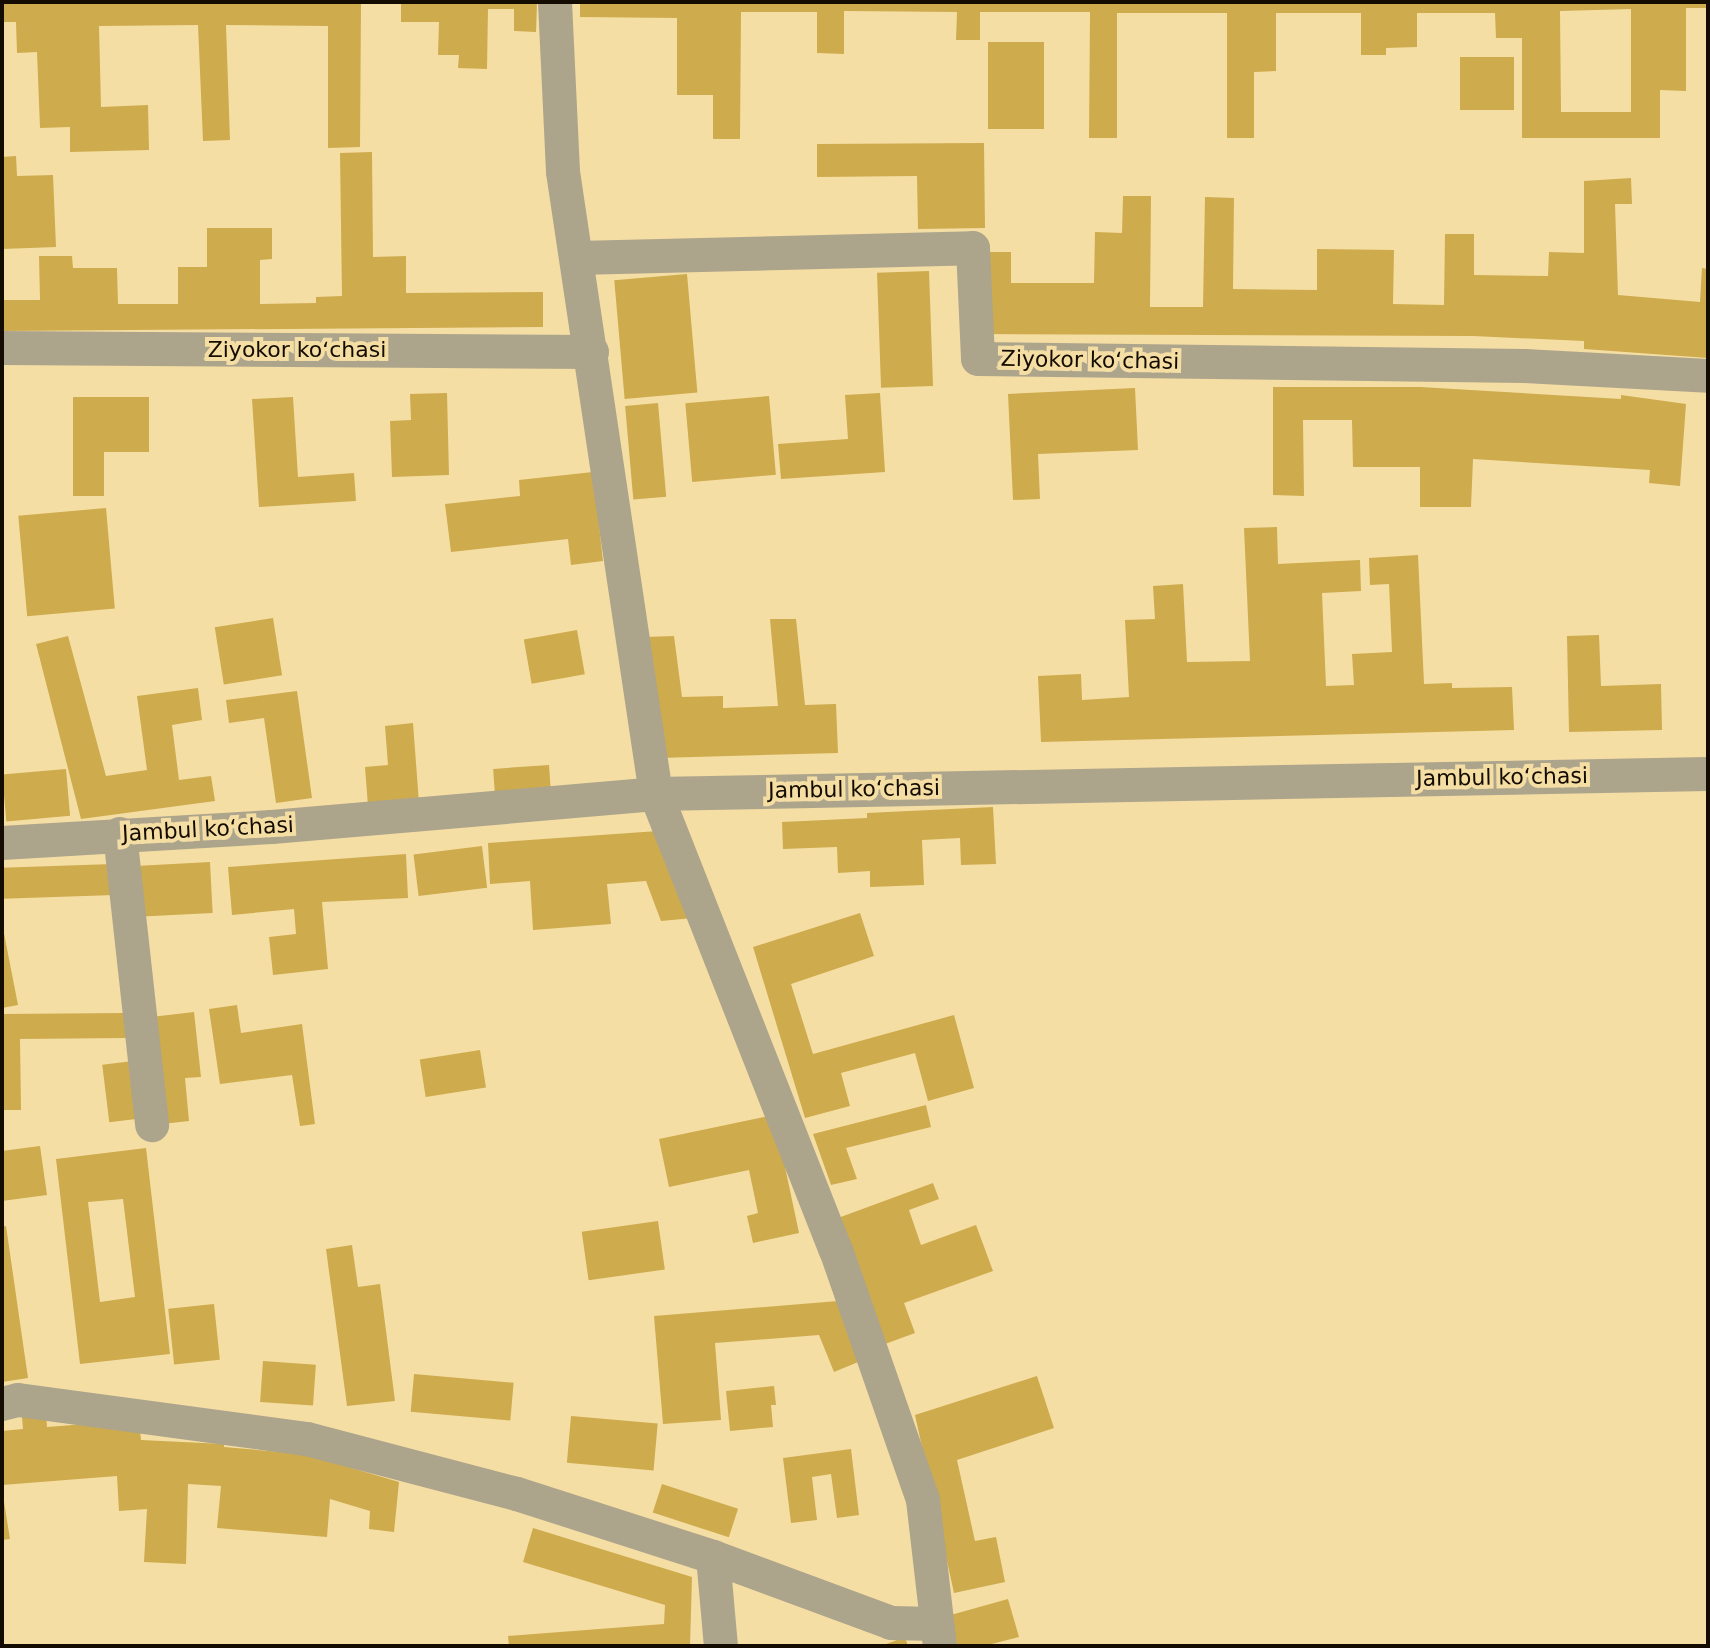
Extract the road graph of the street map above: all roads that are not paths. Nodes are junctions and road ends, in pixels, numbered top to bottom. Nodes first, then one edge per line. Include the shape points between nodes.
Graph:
1 (555, 2) edge
2 (577, 258) junction
3 (2, 348) edge
4 (592, 352) junction
5 (1708, 376) edge
6 (1708, 774) edge
7 (656, 794) junction
8 (120, 834) junction
9 (2, 843) edge
10 (152, 1125) dead end
11 (2, 1404) edge
12 (713, 1557) junction
13 (937, 1635) edge
14 (721, 1646) edge

1 - 2 street via 563,172
2 - 4 street
2 - 5 street, Ziyokor koʻchasi via 973,248 978,359 1525,366
3 - 4 street, Ziyokor koʻchasi
4 - 7 street
6 - 7 street, Jambul koʻchasi
7 - 8 street, Jambul koʻchasi via 272,827
7 - 13 street via 836,1250 923,1500
8 - 9 street, Jambul koʻchasi
8 - 10 street
11 - 12 street via 18,1400 307,1439 517,1494
12 - 13 street
12 - 14 street

